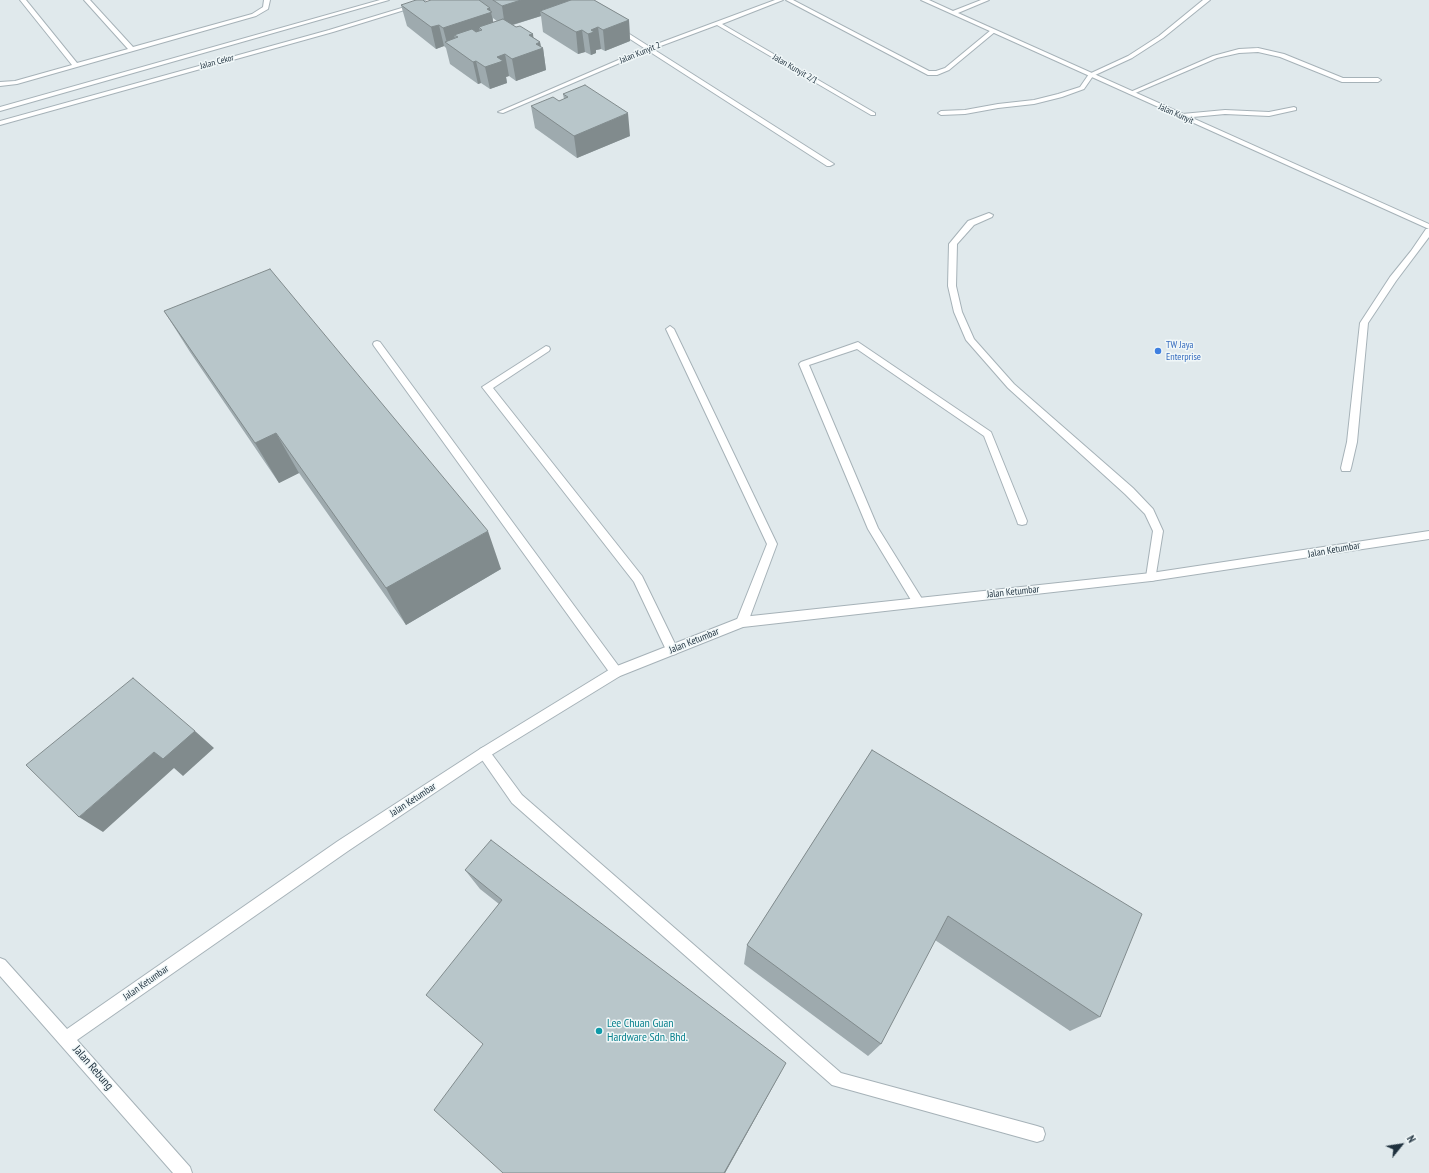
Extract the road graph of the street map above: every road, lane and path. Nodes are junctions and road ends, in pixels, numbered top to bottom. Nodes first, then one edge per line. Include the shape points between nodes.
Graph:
1 (24, 0) edge
2 (87, 0) edge
3 (267, 0) edge
4 (386, 0) edge
5 (434, 0) edge
6 (780, 0) edge
7 (789, 0) edge
8 (924, 0) edge
9 (986, 0) edge
10 (1207, 0) edge
11 (954, 13) junction
12 (717, 23) junction
13 (615, 27) edge
14 (993, 31) junction
15 (648, 49) junction
16 (132, 50) junction
17 (76, 66) junction
18 (1091, 75) junction
19 (1378, 80) dead end
20 (0, 84) edge
21 (1132, 93) junction
22 (0, 109) edge
23 (1294, 109) dead end
24 (501, 112) dead end
25 (941, 113) dead end
26 (873, 114) dead end
27 (1182, 116) junction
28 (0, 123) edge
29 (830, 164) dead end
30 (989, 215) dead end
31 (1429, 227) edge
32 (1429, 231) edge
33 (670, 328) dead end
34 (377, 344) dead end
35 (546, 349) dead end
36 (1346, 468) dead end
37 (1022, 521) dead end
38 (1429, 535) edge
39 (1151, 577) junction
40 (918, 602) junction
41 (742, 622) junction
42 (672, 650) junction
43 (616, 672) junction
44 (484, 753) junction
45 (0, 965) edge
46 (66, 1038) junction
47 (1037, 1134) dead end
48 (184, 1173) edge

1 - 17 street
2 - 16 street
3 - 16 street via 266,8 254,15
4 - 22 street, Jalan Cekor
5 - 28 street, Jalan Cekor
6 - 12 street, Jalan Kunyit 2
7 - 14 street via 928,73 947,69
8 - 11 street, Jalan Kunyit
9 - 11 street
10 - 18 street via 1130,57
11 - 14 street, Jalan Kunyit
12 - 15 street, Jalan Kunyit 2
12 - 26 street, Jalan Kunyit 2/1
13 - 15 street
14 - 18 street, Jalan Kunyit
15 - 24 street, Jalan Kunyit 2
15 - 29 street
16 - 17 street
17 - 20 street via 15,83
18 - 21 street, Jalan Kunyit
18 - 25 street via 1082,88 1060,96 965,112
19 - 21 street via 1342,80 1282,55 1258,50 1239,51 1215,58
21 - 27 street, Jalan Kunyit
23 - 27 street via 1269,114 1225,112
27 - 31 street, Jalan Kunyit
30 - 39 street via 971,223 953,244 952,286 958,312 970,340 1011,386 1150,512 1158,531
32 - 36 street via 1364,323 1352,442
33 - 41 street via 772,544
34 - 43 street
35 - 42 street via 487,387 638,579
37 - 40 street via 988,434 858,345 804,364 873,529
38 - 39 street, Jalan Ketumbar
39 - 40 street, Jalan Ketumbar
40 - 41 street, Jalan Ketumbar
41 - 42 street, Jalan Ketumbar
42 - 43 street, Jalan Ketumbar
43 - 44 street, Jalan Ketumbar
44 - 46 street, Jalan Ketumbar via 343,846
44 - 47 street via 517,799 837,1080
45 - 46 street, Jalan Rebung
46 - 48 street, Jalan Rebung

